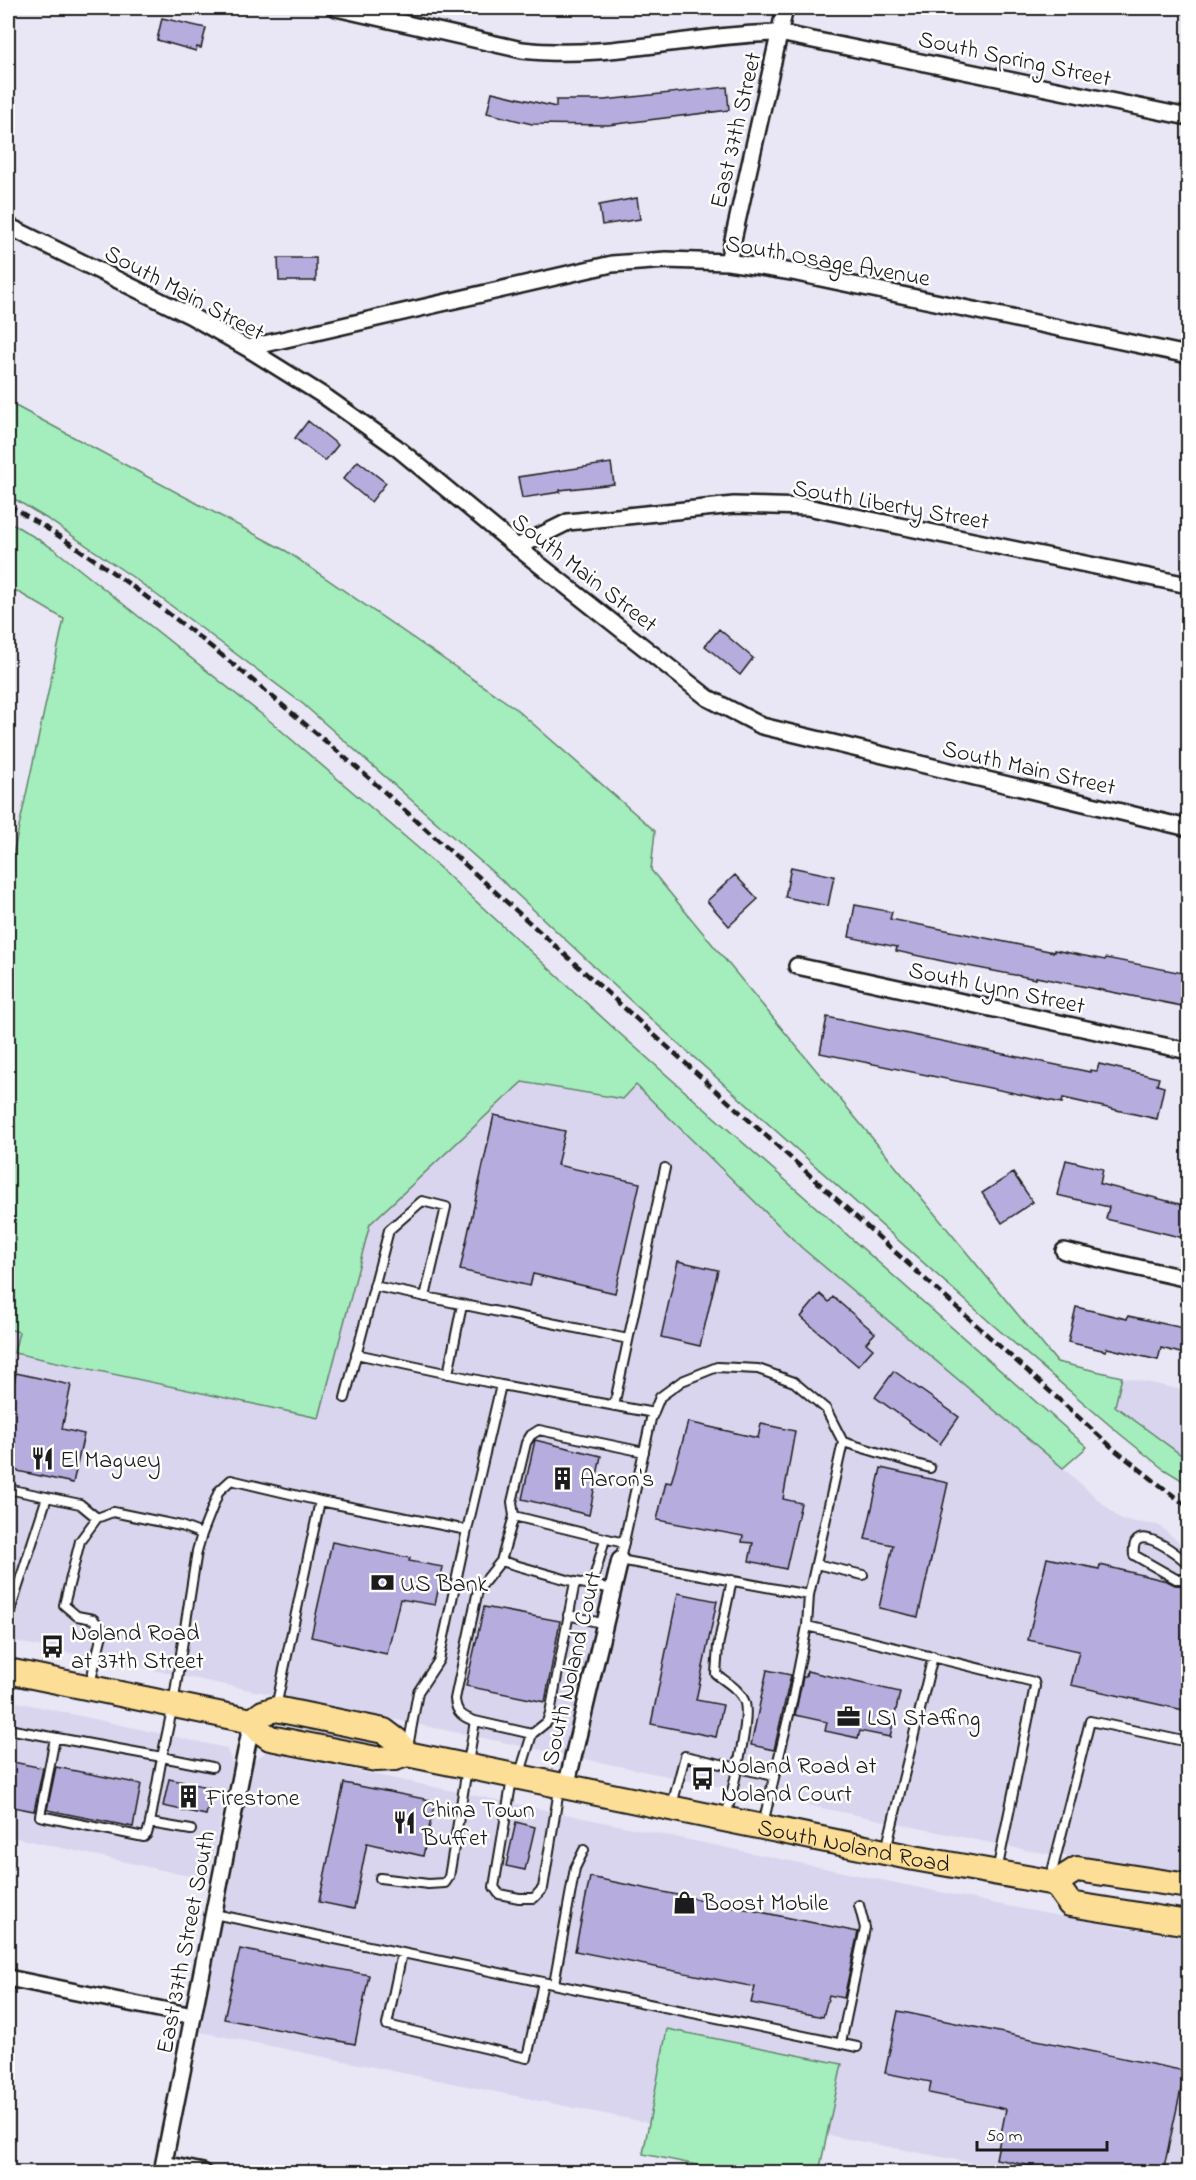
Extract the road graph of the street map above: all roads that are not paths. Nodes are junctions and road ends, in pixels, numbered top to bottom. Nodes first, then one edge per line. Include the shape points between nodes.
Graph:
1 (336, 8) edge
2 (785, 8) edge
3 (779, 33) junction
4 (1188, 117) edge
5 (8, 226) edge
6 (728, 262) junction
7 (247, 348) junction
8 (1188, 355) edge
9 (517, 547) junction
10 (1188, 585) edge
11 (1188, 828) edge
12 (797, 966) dead end
13 (1188, 1051) edge
14 (665, 1168) dead end
15 (1064, 1251) dead end
16 (1188, 1279) edge
17 (374, 1286) junction
18 (425, 1297) junction
19 (462, 1305) junction
20 (628, 1339) junction
21 (356, 1354) junction
22 (448, 1374) junction
23 (501, 1385) junction
24 (345, 1398) dead end
25 (614, 1406) junction
26 (654, 1413) junction
27 (843, 1442) junction
28 (644, 1452) junction
29 (930, 1468) dead end
30 (8, 1489) edge
31 (47, 1497) junction
32 (320, 1501) junction
33 (514, 1516) junction
34 (97, 1518) junction
35 (466, 1530) junction
36 (202, 1534) junction
37 (604, 1539) junction
38 (624, 1543) junction
39 (620, 1560) junction
40 (501, 1562) junction
41 (816, 1564) junction
42 (1188, 1564) edge
43 (863, 1575) dead end
44 (1188, 1579) edge
45 (732, 1580) junction
46 (574, 1582) junction
47 (592, 1586) junction
48 (614, 1589) junction
49 (809, 1594) junction
50 (9, 1609) edge
51 (568, 1616) junction
52 (605, 1624) junction
53 (807, 1626) junction
54 (8, 1632) edge
55 (933, 1656) junction
56 (8, 1671) edge
57 (89, 1688) junction
58 (173, 1705) junction
59 (276, 1709) junction
60 (252, 1721) junction
61 (475, 1721) junction
62 (8, 1730) edge
63 (532, 1734) junction
64 (55, 1738) junction
65 (1188, 1742) edge
66 (407, 1754) junction
67 (162, 1757) junction
68 (467, 1766) junction
69 (212, 1767) dead end
70 (736, 1767) junction
71 (516, 1776) junction
72 (774, 1776) junction
73 (563, 1786) junction
74 (672, 1808) junction
75 (725, 1819) junction
76 (150, 1822) junction
77 (762, 1827) junction
78 (191, 1830) dead end
79 (584, 1850) dead end
80 (886, 1852) junction
81 (996, 1872) junction
82 (380, 1878) dead end
83 (1052, 1882) junction
84 (1188, 1886) edge
85 (859, 1905) dead end
86 (214, 1914) junction
87 (1188, 1923) edge
88 (402, 1953) junction
89 (8, 1978) edge
90 (543, 1982) junction
91 (554, 1984) junction
92 (193, 2016) junction
93 (841, 2043) junction
94 (857, 2047) dead end
95 (163, 2168) edge
96 (203, 2172) edge

1 - 3 street, South Spring Street via 553,54
2 - 3 street, East 37th Street
3 - 4 street, South Spring Street
3 - 6 street, East 37th Street
5 - 7 street, South Main Street
6 - 7 street, South Osage Avenue via 666,260 612,264
6 - 8 street, South Osage Avenue
7 - 9 street, South Main Street via 396,447
9 - 10 street, South Liberty Street via 568,522 734,505 807,507
9 - 11 street, South Main Street via 708,698 762,726
12 - 13 street, South Lynn Street
14 - 20 lane
15 - 16 street
17 - 18 lane
17 - 18 lane via 389,1230 422,1201 446,1207
17 - 21 lane
18 - 19 lane
19 - 20 lane
19 - 22 lane
20 - 25 lane
21 - 22 lane
21 - 24 lane
22 - 23 lane
23 - 25 lane
23 - 35 lane
25 - 26 lane
26 - 27 lane, South Noland Court via 660,1397 682,1381 717,1367 758,1369 794,1382 826,1409
26 - 28 lane, South Noland Court
27 - 29 lane
27 - 41 lane
28 - 33 lane via 539,1431 526,1443 512,1502
28 - 38 lane, South Noland Court
30 - 31 lane
31 - 34 lane via 80,1504
31 - 50 lane
32 - 35 lane
32 - 36 lane via 231,1480 219,1491
32 - 59 lane
33 - 37 lane
33 - 40 lane
34 - 36 lane via 113,1512
34 - 57 lane via 81,1541 63,1605 77,1616 93,1619 103,1629
35 - 66 lane via 439,1660 418,1692
36 - 58 lane
37 - 38 lane
37 - 47 lane
38 - 39 lane, South Noland Court
39 - 45 lane, South Noland Court
39 - 48 street, South Noland Court
40 - 46 lane
40 - 61 lane via 478,1590 455,1699 461,1715
41 - 43 lane
41 - 49 lane
42 - 44 lane via 1153,1538 1143,1538 1133,1547 1134,1555 1176,1579
45 - 49 lane, South Noland Court
45 - 70 lane via 716,1674 737,1690 745,1703 746,1725
46 - 47 lane
46 - 51 lane
47 - 48 lane
48 - 52 street, South Noland Court
49 - 53 lane
50 - 54 lane
51 - 52 lane
51 - 63 lane via 550,1713 547,1722
52 - 73 street, South Noland Court
53 - 55 lane
53 - 72 lane
55 - 80 lane
55 - 81 lane via 1034,1682
56 - 57 main road, South Noland Road
57 - 58 main road, South Noland Road
58 - 60 main road, South Noland Road
58 - 67 lane
59 - 60 main road
59 - 66 main road via 384,1731
60 - 66 main road, South Noland Road via 270,1738 376,1759
60 - 86 street, East 37th Street South
61 - 63 lane
61 - 68 lane
62 - 64 lane
63 - 71 lane
64 - 67 lane
64 - 76 lane via 40,1816 144,1837
65 - 83 lane via 1090,1721
66 - 68 main road, South Noland Road
67 - 69 lane
67 - 76 lane
68 - 71 main road, South Noland Road
68 - 82 lane via 445,1883
70 - 72 lane
70 - 74 lane via 685,1756
70 - 75 lane
71 - 73 main road, South Noland Road
71 - 73 lane via 494,1887 499,1894 534,1898 543,1888
72 - 77 lane
73 - 74 main road, South Noland Road
74 - 75 main road, South Noland Road
75 - 77 main road, South Noland Road
76 - 78 lane
77 - 80 main road, South Noland Road
79 - 91 lane via 575,1868
80 - 81 main road, South Noland Road
81 - 83 main road, South Noland Road
83 - 84 main road via 1077,1869
83 - 87 main road via 1070,1904
85 - 93 lane via 865,1928
86 - 88 lane
86 - 92 street, East 37th Street South
88 - 90 lane
88 - 90 lane via 387,2025 527,2058
89 - 92 street
90 - 91 lane
91 - 93 lane
92 - 95 street, East 37th Street South
93 - 94 lane
95 - 96 street

